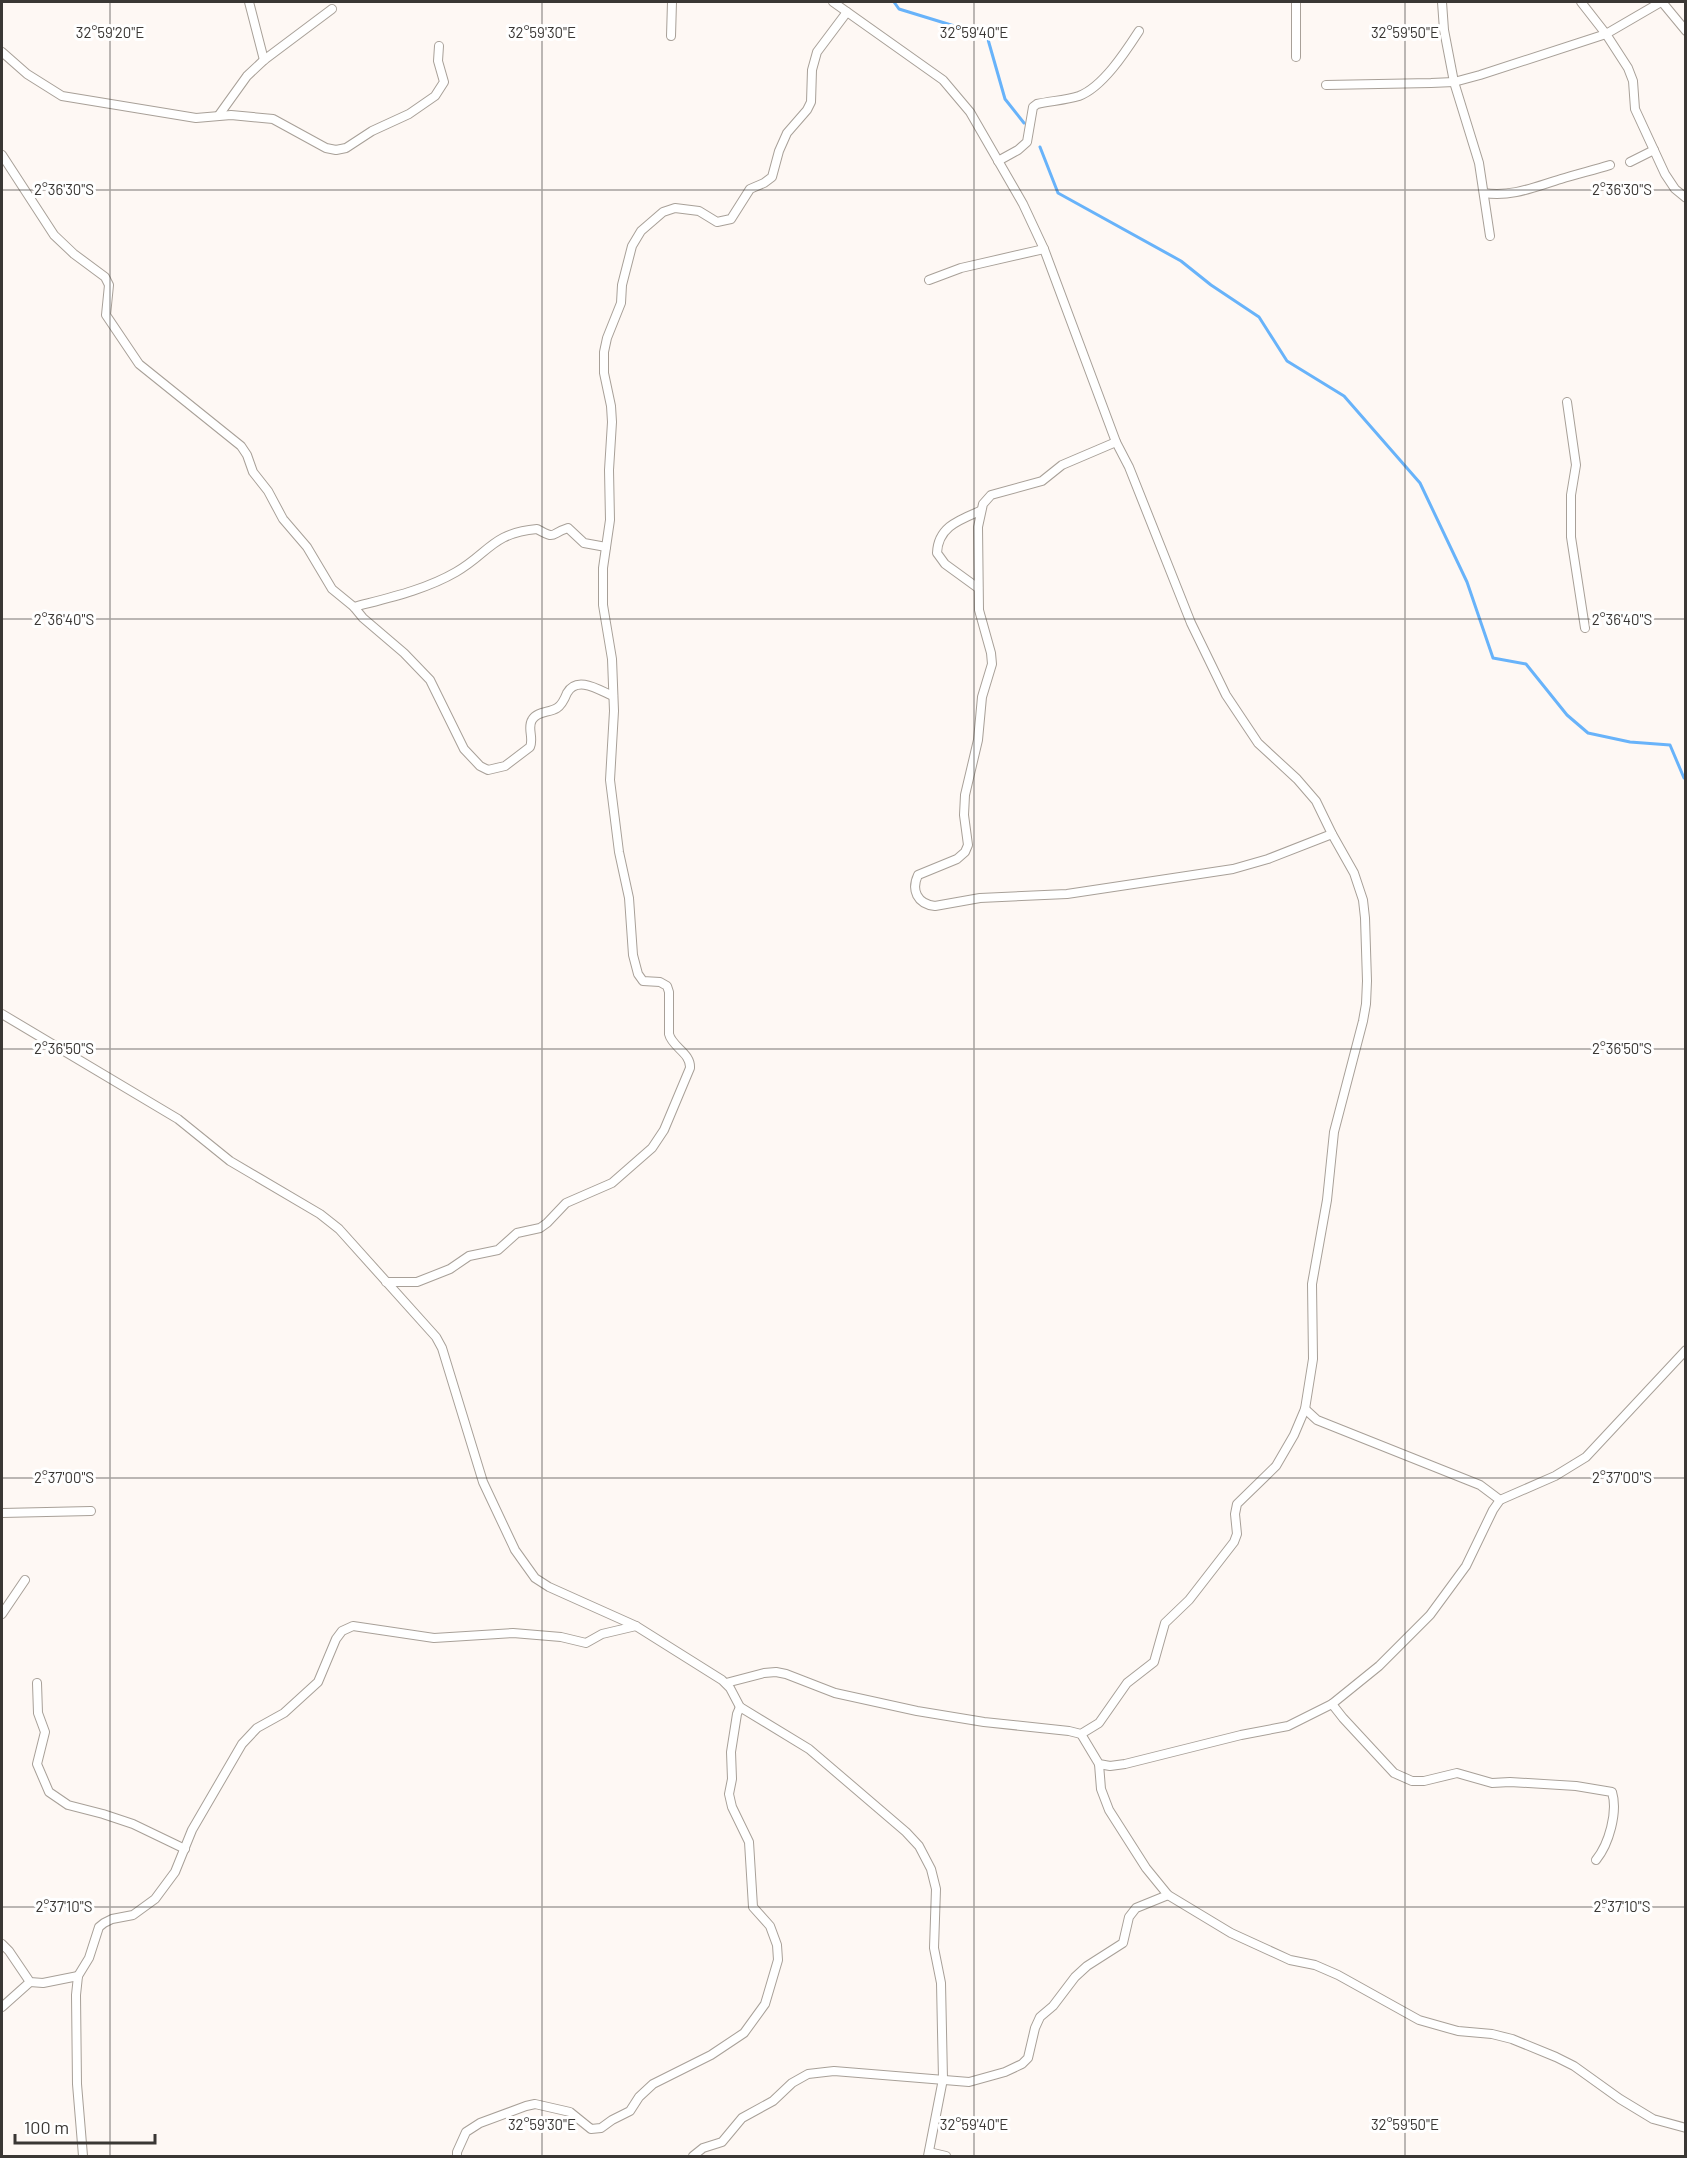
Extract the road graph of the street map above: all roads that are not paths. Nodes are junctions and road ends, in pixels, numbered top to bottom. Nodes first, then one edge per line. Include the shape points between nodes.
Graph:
1 (249, 2) edge
2 (672, 2) edge
3 (833, 2) edge
4 (1296, 2) edge
5 (1442, 2) edge
6 (1581, 2) edge
7 (1661, 2) edge
8 (332, 9) dead end
9 (847, 12) junction
10 (1139, 31) dead end
11 (1686, 31) edge
12 (1606, 33) junction
13 (672, 36) dead end
14 (440, 46) dead end
15 (2, 52) edge
16 (1296, 57) dead end
17 (264, 60) junction
18 (1454, 82) junction
19 (1326, 85) dead end
20 (219, 115) junction
21 (1654, 150) junction
22 (2, 156) edge
23 (998, 161) junction
24 (1630, 162) dead end
25 (1610, 165) dead end
26 (1484, 194) junction
27 (1686, 198) edge
28 (1490, 236) dead end
29 (1044, 249) junction
30 (929, 280) dead end
31 (1567, 402) dead end
32 (1116, 442) junction
33 (980, 511) junction
34 (606, 547) junction
35 (978, 588) junction
36 (354, 607) junction
37 (1586, 628) dead end
38 (613, 696) junction
39 (1332, 834) junction
40 (2, 1014) edge
41 (386, 1282) junction
42 (1686, 1350) edge
43 (1305, 1409) junction
44 (1500, 1500) junction
45 (91, 1511) dead end
46 (2, 1513) edge
47 (25, 1580) dead end
48 (2, 1614) edge
49 (636, 1626) junction
50 (37, 1683) dead end
51 (726, 1683) junction
52 (1332, 1704) junction
53 (740, 1707) junction
54 (1081, 1734) junction
55 (1099, 1764) junction
56 (185, 1849) junction
57 (1596, 1860) dead end
58 (1168, 1895) junction
59 (2, 1944) edge
60 (78, 1976) junction
61 (30, 1982) junction
62 (2, 2007) edge
63 (943, 2079) junction
64 (1686, 2128) edge
65 (929, 2155) edge
66 (83, 2157) edge
67 (457, 2157) edge
68 (693, 2157) edge
69 (946, 2157) edge

1 - 17 street
2 - 13 street
3 - 9 street
4 - 16 street
5 - 18 street
6 - 12 street
7 - 11 street
7 - 12 street
8 - 17 street
9 - 23 street via 943,80 970,112
9 - 34 street via 817,52 810,107 787,133 769,180 750,189 731,219 717,222 699,211 675,208 650,222 632,246 621,303 607,338 603,362 612,422
10 - 23 street via 1115,64 1089,90 1073,98 1033,107 1027,142
12 - 18 street
12 - 21 street via 1632,75 1635,109
14 - 20 street via 438,61 444,82 435,96 346,148 326,148 273,119
15 - 20 street via 62,96 196,118
17 - 20 street via 247,76
18 - 19 street
18 - 26 street via 1477,155
21 - 24 street
21 - 27 street via 1670,182
22 - 36 street via 54,235 105,277 109,285 106,315 139,364 241,446 286,524 307,548 332,589
23 - 29 street
25 - 26 street via 1511,194
26 - 28 street
29 - 30 street via 961,268
29 - 32 street
31 - 37 street via 1576,465 1570,495 1571,537
32 - 33 street via 1062,465 1042,481 991,495
32 - 39 street via 1191,623 1226,695 1258,743 1316,801
33 - 35 street
33 - 35 street via 948,526 937,553 945,564
34 - 36 street via 584,543 568,528 553,536 537,529 516,533 491,544 458,572 443,579
34 - 38 street via 603,605 612,652
35 - 39 street via 980,619 992,664 982,697 978,741 965,795 968,845 957,860 918,875 914,884 920,900 935,906 980,898 1066,894 1211,873 1268,859
36 - 38 street via 430,680 464,749 488,770 505,766 530,747 532,719 558,707 571,686 587,685
38 - 41 street via 610,780 629,898 635,968 643,981 667,986 670,1040 688,1058 690,1068 664,1130 652,1148 612,1183 566,1203 540,1228 517,1233 498,1250 468,1256 450,1269 417,1282
39 - 43 street via 1354,873 1363,900 1367,981 1363,1021 1334,1132 1327,1200 1314,1265 1313,1359
40 - 41 street via 178,1119 230,1161 327,1218
41 - 49 street via 436,1336 442,1348 483,1482 526,1567 549,1587
42 - 44 street via 1586,1457 1556,1476
43 - 44 street via 1317,1420 1480,1485
43 - 54 street via 1276,1466 1237,1504 1236,1539 1163,1627 1156,1659 1127,1683 1099,1723
44 - 52 street via 1466,1566 1430,1615 1379,1666
45 - 46 street
47 - 48 street
49 - 51 street
49 - 56 street via 602,1634 586,1643 513,1633 434,1638 347,1628 336,1639 318,1682 242,1744
50 - 56 street via 38,1713 45,1731 37,1764 49,1792 69,1805 133,1824
51 - 53 street
51 - 54 street via 776,1672 835,1693 917,1711
52 - 55 street via 1287,1726 1125,1764
52 - 57 street via 1394,1773 1412,1781 1457,1773 1492,1783 1576,1786 1612,1792 1614,1812 1603,1852
53 - 63 street via 809,1749 919,1846 936,1889 934,1948 941,1983
53 - 67 street via 731,1752 729,1794 749,1842 753,1907 770,1926 777,1945 778,1960 765,2004 744,2033 711,2055 653,2084 630,2111 601,2128 591,2129 570,2112 535,2104 480,2123 466,2132
54 - 55 street
55 - 58 street via 1101,1789 1109,1810
56 - 60 street via 175,1872 155,1899 133,1915 112,1919 99,1928
58 - 63 street via 1136,1908 1129,1917 1123,1943 1087,1966 1040,2017 1028,2058 1022,2064 974,2081
58 - 64 street via 1231,1933 1290,1960 1338,1975 1419,2020 1512,2039 1556,2057 1653,2119
59 - 61 street
60 - 61 street
60 - 66 street via 77,2084
61 - 62 street
63 - 65 street
63 - 68 street via 834,2071 808,2074 773,2101 742,2118 722,2142 703,2148
65 - 69 street

